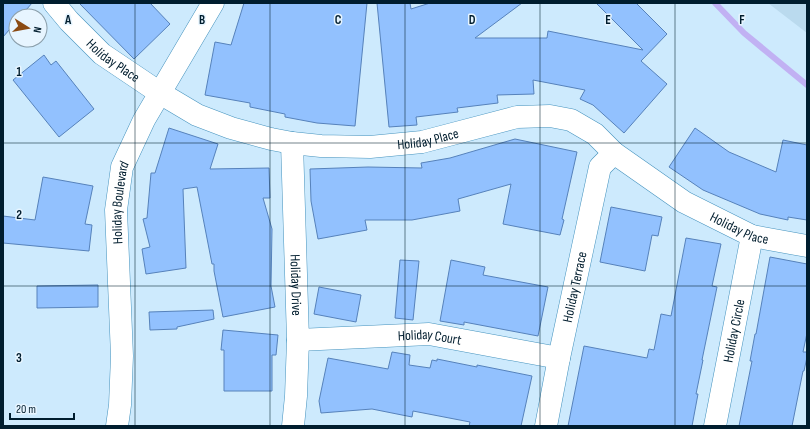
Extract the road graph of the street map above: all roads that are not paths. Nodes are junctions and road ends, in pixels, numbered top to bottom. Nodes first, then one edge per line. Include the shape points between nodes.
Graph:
1 (54, 3) edge
2 (213, 3) edge
3 (160, 93) junction
4 (292, 143) junction
5 (614, 154) junction
6 (752, 236) junction
7 (807, 246) edge
8 (298, 340) junction
9 (559, 358) junction
10 (117, 426) edge
11 (294, 426) edge
12 (546, 426) edge
13 (715, 426) edge

1 - 3 street, Holiday Place via 102,54
2 - 3 street, Holiday Boulevard
3 - 4 street, Holiday Place via 197,115 231,128
3 - 10 street, Holiday Boulevard via 122,167 116,210 122,356
4 - 5 street, Holiday Place via 385,146 422,142 518,118 550,116 571,120 595,134
4 - 8 street, Holiday Drive
5 - 6 street, Holiday Place via 684,202
5 - 9 street, Holiday Terrace via 600,167
6 - 7 street, Holiday Place
6 - 13 street, Holiday Circle
8 - 9 street, Holiday Court via 429,334
8 - 11 street, Holiday Drive
9 - 12 street, Holiday Terrace

